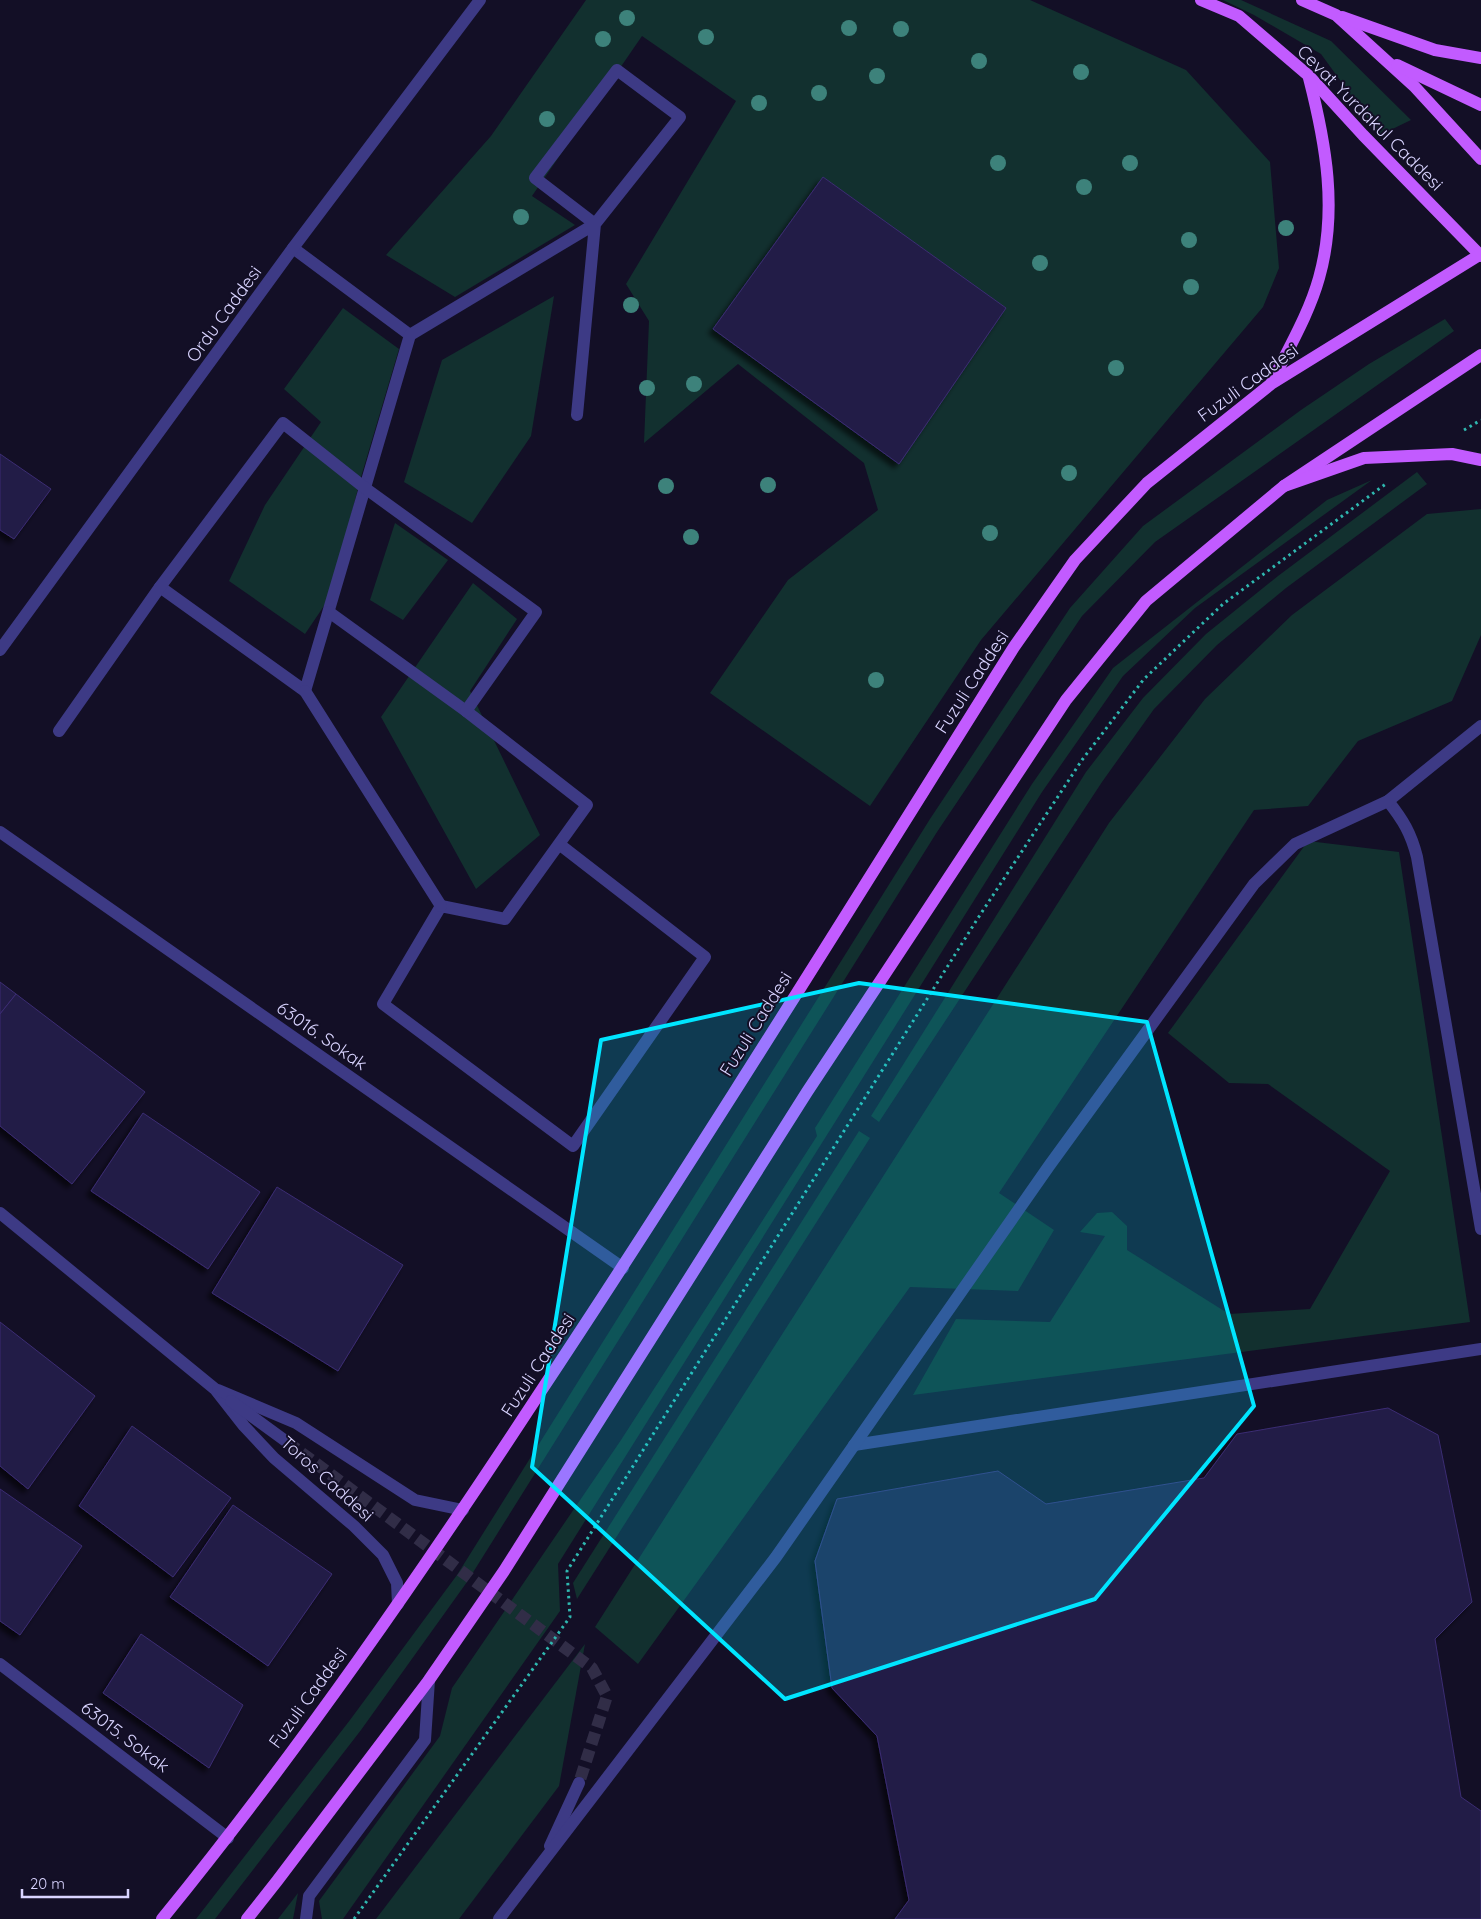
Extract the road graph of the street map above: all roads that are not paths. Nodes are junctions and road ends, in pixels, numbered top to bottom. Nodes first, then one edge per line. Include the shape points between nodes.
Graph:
1 (480, 0) edge
2 (1201, 0) edge
3 (1302, 0) edge
4 (1336, 15) junction
5 (1481, 58) edge
6 (1384, 59) junction
7 (1309, 76) junction
8 (1481, 105) edge
9 (1481, 159) edge
10 (595, 224) junction
11 (293, 248) junction
12 (1481, 255) edge
13 (410, 335) junction
14 (1481, 355) edge
15 (1271, 384) junction
16 (576, 415) dead end
17 (1481, 460) edge
18 (1284, 486) junction
19 (365, 488) junction
20 (160, 587) junction
21 (328, 612) junction
22 (0, 650) edge
23 (305, 691) junction
24 (466, 711) junction
25 (1481, 726) edge
26 (60, 731) dead end
27 (1388, 801) junction
28 (0, 832) edge
29 (559, 844) junction
30 (441, 906) junction
31 (0, 1213) edge
32 (1481, 1229) edge
33 (623, 1268) junction
34 (1481, 1348) edge
35 (215, 1389) junction
36 (287, 1442) tunnel mouth
37 (854, 1445) junction
38 (463, 1510) junction
39 (398, 1604) junction
40 (0, 1664) edge
41 (429, 1680) junction
42 (579, 1783) tunnel mouth
43 (228, 1838) junction
44 (541, 1865) junction
45 (162, 1919) edge
46 (247, 1919) edge
47 (306, 1919) edge
48 (499, 1919) edge

1 - 11 street, Ordu Caddesi
2 - 7 main road, Cevat Yurdakul Caddesi via 1239,16
3 - 4 main road
4 - 5 main road via 1435,50
4 - 6 main road
6 - 8 main road
6 - 9 main road via 1414,86
7 - 12 main road, Cevat Yurdakul Caddesi via 1363,136
7 - 15 main road via 1322,128 1330,181 1328,235 1319,279
10 - 10 street via 535,178 617,70 680,117
10 - 13 street
10 - 16 street
11 - 13 street
11 - 22 street, Ordu Caddesi
12 - 15 main road, Fuzuli Caddesi
13 - 19 street
14 - 18 main road
15 - 33 main road, Fuzuli Caddesi via 1147,483 1074,560 1014,648
17 - 18 main road, bridge via 1452,454 1364,458
18 - 41 main road via 1146,601 1066,700 807,1092 504,1571
19 - 20 street via 283,423
19 - 21 street
19 - 24 street via 536,612
20 - 23 street
20 - 26 street
21 - 23 street
21 - 24 street
23 - 30 street
24 - 29 street via 587,804
25 - 27 street
27 - 32 street via 1404,821 1417,857
27 - 37 street via 1295,844 1254,884 1049,1166
28 - 33 street, 63016. Sokak
29 - 30 street via 505,919
29 - 30 street via 705,957 573,1146 382,1004
31 - 35 street, Toros Caddesi
33 - 38 main road, Fuzuli Caddesi
34 - 37 street
35 - 36 street
35 - 38 street, Toros Caddesi via 296,1423 415,1500
35 - 39 street, Toros Caddesi via 274,1458 383,1555 397,1583
37 - 44 street via 776,1557
38 - 39 main road, Fuzuli Caddesi
39 - 43 main road, Fuzuli Caddesi
40 - 43 street, 63015. Sokak
41 - 46 main road
41 - 47 street via 425,1740 309,1896
42 - 44 street
43 - 45 main road, Fuzuli Caddesi
44 - 48 street

